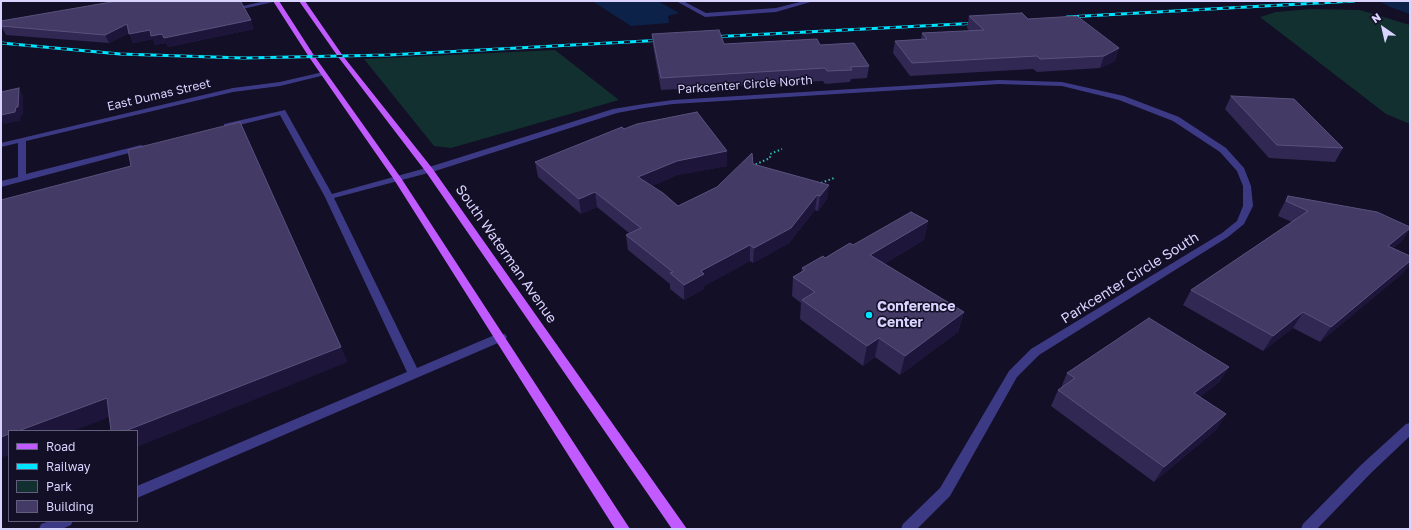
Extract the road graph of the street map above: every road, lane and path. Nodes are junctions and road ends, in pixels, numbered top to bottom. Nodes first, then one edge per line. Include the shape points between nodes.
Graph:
1 (275, 1) edge
2 (302, 1) edge
3 (679, 1) edge
4 (811, 1) edge
5 (242, 7) edge
6 (324, 74) junction
7 (1104, 93) joint
8 (221, 127) edge
9 (22, 140) junction
10 (152, 144) edge
11 (1, 145) edge
12 (782, 149) dead end
13 (750, 167) edge
14 (428, 170) junction
15 (22, 178) junction
16 (397, 178) junction
17 (834, 178) dead end
18 (1, 184) edge
19 (814, 186) edge
20 (329, 197) junction
21 (501, 337) junction
22 (414, 374) junction
23 (1410, 428) edge
24 (138, 492) edge
25 (64, 522) edge
26 (46, 529) edge
27 (623, 529) edge
28 (680, 529) edge
29 (908, 529) edge
30 (1308, 529) edge

1 - 5 street
1 - 6 main road
2 - 14 main road, South Waterman Avenue
3 - 4 street via 705,15 776,10
6 - 9 street, East Dumas Street via 280,84 233,90
6 - 16 main road
7 - 14 street, Parkcenter Circle North via 1062,84 999,82 673,102 616,111
7 - 29 street, Parkcenter Circle South via 1176,119 1199,132 1222,150 1242,170 1247,186 1248,206 1241,222 1225,235 1035,352 1013,374 945,492
8 - 20 street via 282,112
9 - 11 street, East Dumas Street
9 - 15 street
10 - 15 street
12 - 13 path
14 - 16 street, Parkcenter Circle North
14 - 28 main road, South Waterman Avenue
15 - 18 street
16 - 20 street, Parkcenter Circle North
16 - 21 main road
17 - 19 path
20 - 22 street
21 - 22 street
21 - 27 main road
22 - 24 street
23 - 30 street
25 - 26 street

